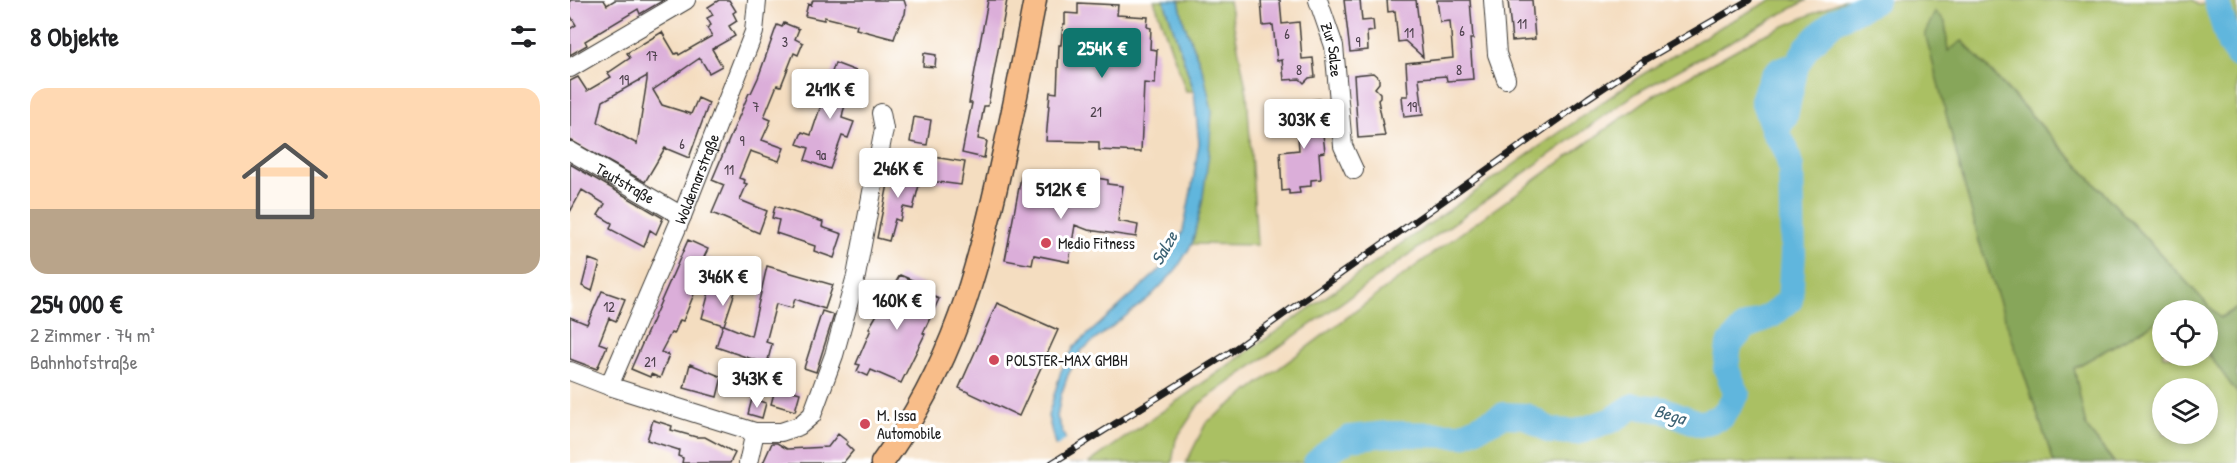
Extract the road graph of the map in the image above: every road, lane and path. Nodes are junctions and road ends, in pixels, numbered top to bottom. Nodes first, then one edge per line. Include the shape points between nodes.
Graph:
1 (686, 0) edge
2 (757, 0) edge
3 (1035, 0) edge
4 (1318, 0) edge
5 (1492, 0) edge
6 (570, 68) edge
7 (1506, 79) dead end
8 (881, 113) dead end
9 (570, 151) edge
10 (1354, 170) dead end
11 (682, 216) junction
12 (570, 371) edge
13 (609, 386) junction
14 (755, 432) junction
15 (748, 463) edge
16 (882, 463) edge

1 - 6 street
2 - 11 street, Woldemarstraße via 754,32
3 - 16 main road via 992,211 970,293 928,391
4 - 10 street, Zur Salze via 1334,46 1342,146
5 - 7 street via 1497,54
8 - 14 street via 884,129 856,276 812,415 799,426 781,432
9 - 11 street, Teutstraße
11 - 13 street, Woldemarstraße
12 - 13 street
13 - 14 street
14 - 15 street

